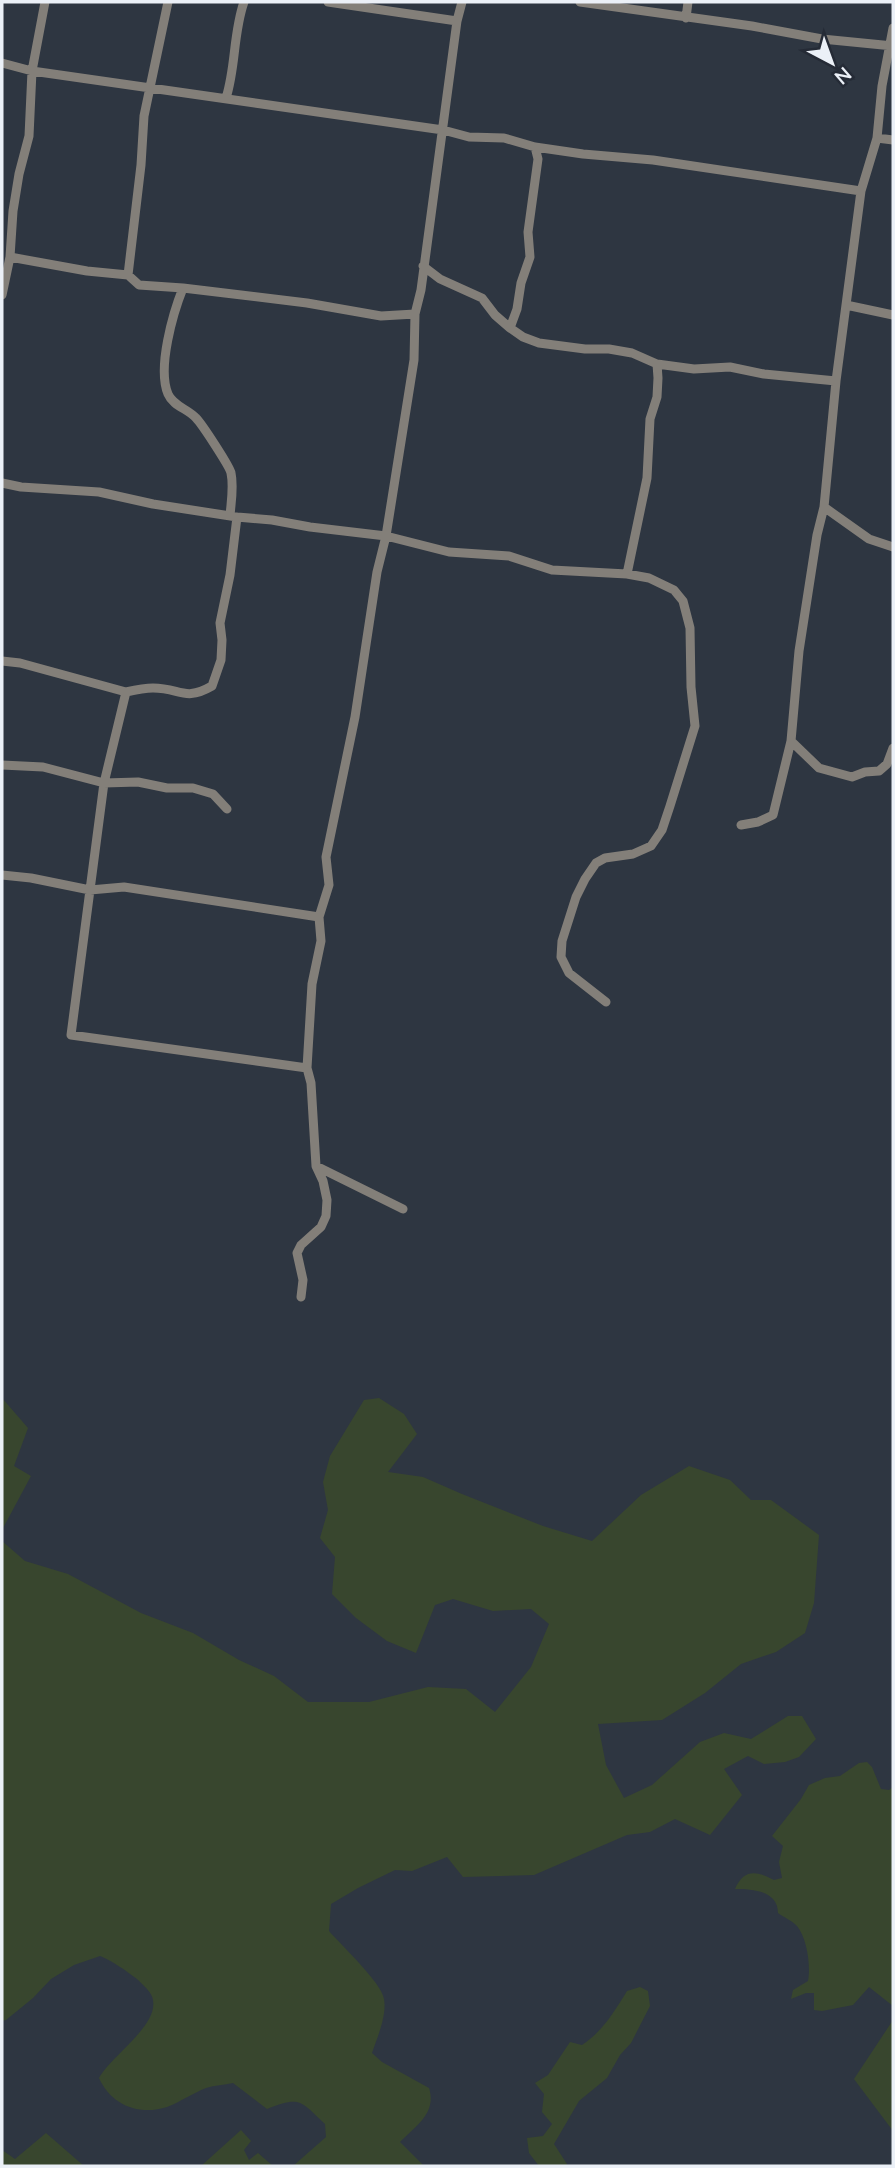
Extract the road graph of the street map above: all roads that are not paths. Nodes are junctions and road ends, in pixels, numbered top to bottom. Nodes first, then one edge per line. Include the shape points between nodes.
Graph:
1 (45, 2) edge
2 (168, 2) edge
3 (244, 2) edge
4 (328, 2) edge
5 (462, 2) edge
6 (580, 2) edge
7 (688, 2) edge
8 (686, 18) junction
9 (457, 21) junction
10 (893, 28) edge
11 (892, 46) edge
12 (2, 63) edge
13 (32, 71) junction
14 (149, 87) junction
15 (226, 98) junction
16 (443, 130) junction
17 (877, 138) junction
18 (893, 140) edge
19 (535, 147) junction
20 (861, 191) junction
21 (10, 257) junction
22 (423, 266) junction
23 (128, 275) junction
24 (183, 288) junction
25 (2, 295) edge
26 (846, 305) junction
27 (415, 314) junction
28 (893, 315) edge
29 (509, 328) junction
30 (657, 364) junction
31 (836, 380) junction
32 (2, 483) edge
33 (824, 507) junction
34 (234, 517) junction
35 (386, 536) junction
36 (893, 547) edge
37 (627, 574) junction
38 (2, 661) edge
39 (126, 692) junction
40 (791, 741) junction
41 (893, 748) edge
42 (2, 765) edge
43 (104, 783) junction
44 (227, 809) dead end
45 (741, 825) dead end
46 (2, 875) edge
47 (90, 890) junction
48 (319, 917) junction
49 (606, 1002) dead end
50 (307, 1068) junction
51 (316, 1166) junction
52 (403, 1209) dead end
53 (301, 1297) dead end

1 - 13 street
2 - 14 street
3 - 15 street
4 - 9 street
5 - 9 street
6 - 8 street
7 - 8 street
8 - 11 street
9 - 16 street
10 - 11 street
11 - 17 street
12 - 13 street
13 - 14 street
13 - 21 street via 29,136 19,174
14 - 15 street
14 - 23 street
15 - 16 street
16 - 19 street
16 - 22 street
17 - 18 street
17 - 20 street
19 - 20 street
19 - 29 street via 530,257
20 - 26 street
21 - 23 street
21 - 25 street
22 - 27 street
22 - 29 street via 481,298
23 - 24 street via 139,285
24 - 27 street via 381,316
24 - 34 street via 167,345 164,378 172,401 197,418 231,470
26 - 28 street
26 - 31 street
27 - 35 street via 414,360
29 - 30 street via 539,343 632,353
30 - 31 street via 730,367
30 - 37 street via 647,478
31 - 33 street
32 - 34 street via 99,492
33 - 36 street via 869,539
33 - 40 street via 799,651
34 - 35 street
34 - 39 street via 220,623 221,660 212,686 198,694 151,688
35 - 37 street via 449,552 509,556 552,570
35 - 48 street via 327,857 329,885
37 - 49 street via 663,583 683,601 690,628 695,726 656,840 643,850 596,863 567,922 561,957 569,973
38 - 39 street
39 - 43 street
40 - 41 street via 819,768 852,777 879,771
40 - 45 street via 773,815
42 - 43 street via 43,767
43 - 44 street via 193,788 213,794
43 - 47 street
46 - 47 street
47 - 48 street via 124,887
47 - 50 street via 71,1035
48 - 50 street via 321,941 312,984
50 - 51 street
51 - 52 street
51 - 53 street via 327,1200 326,1216 297,1253 303,1280

